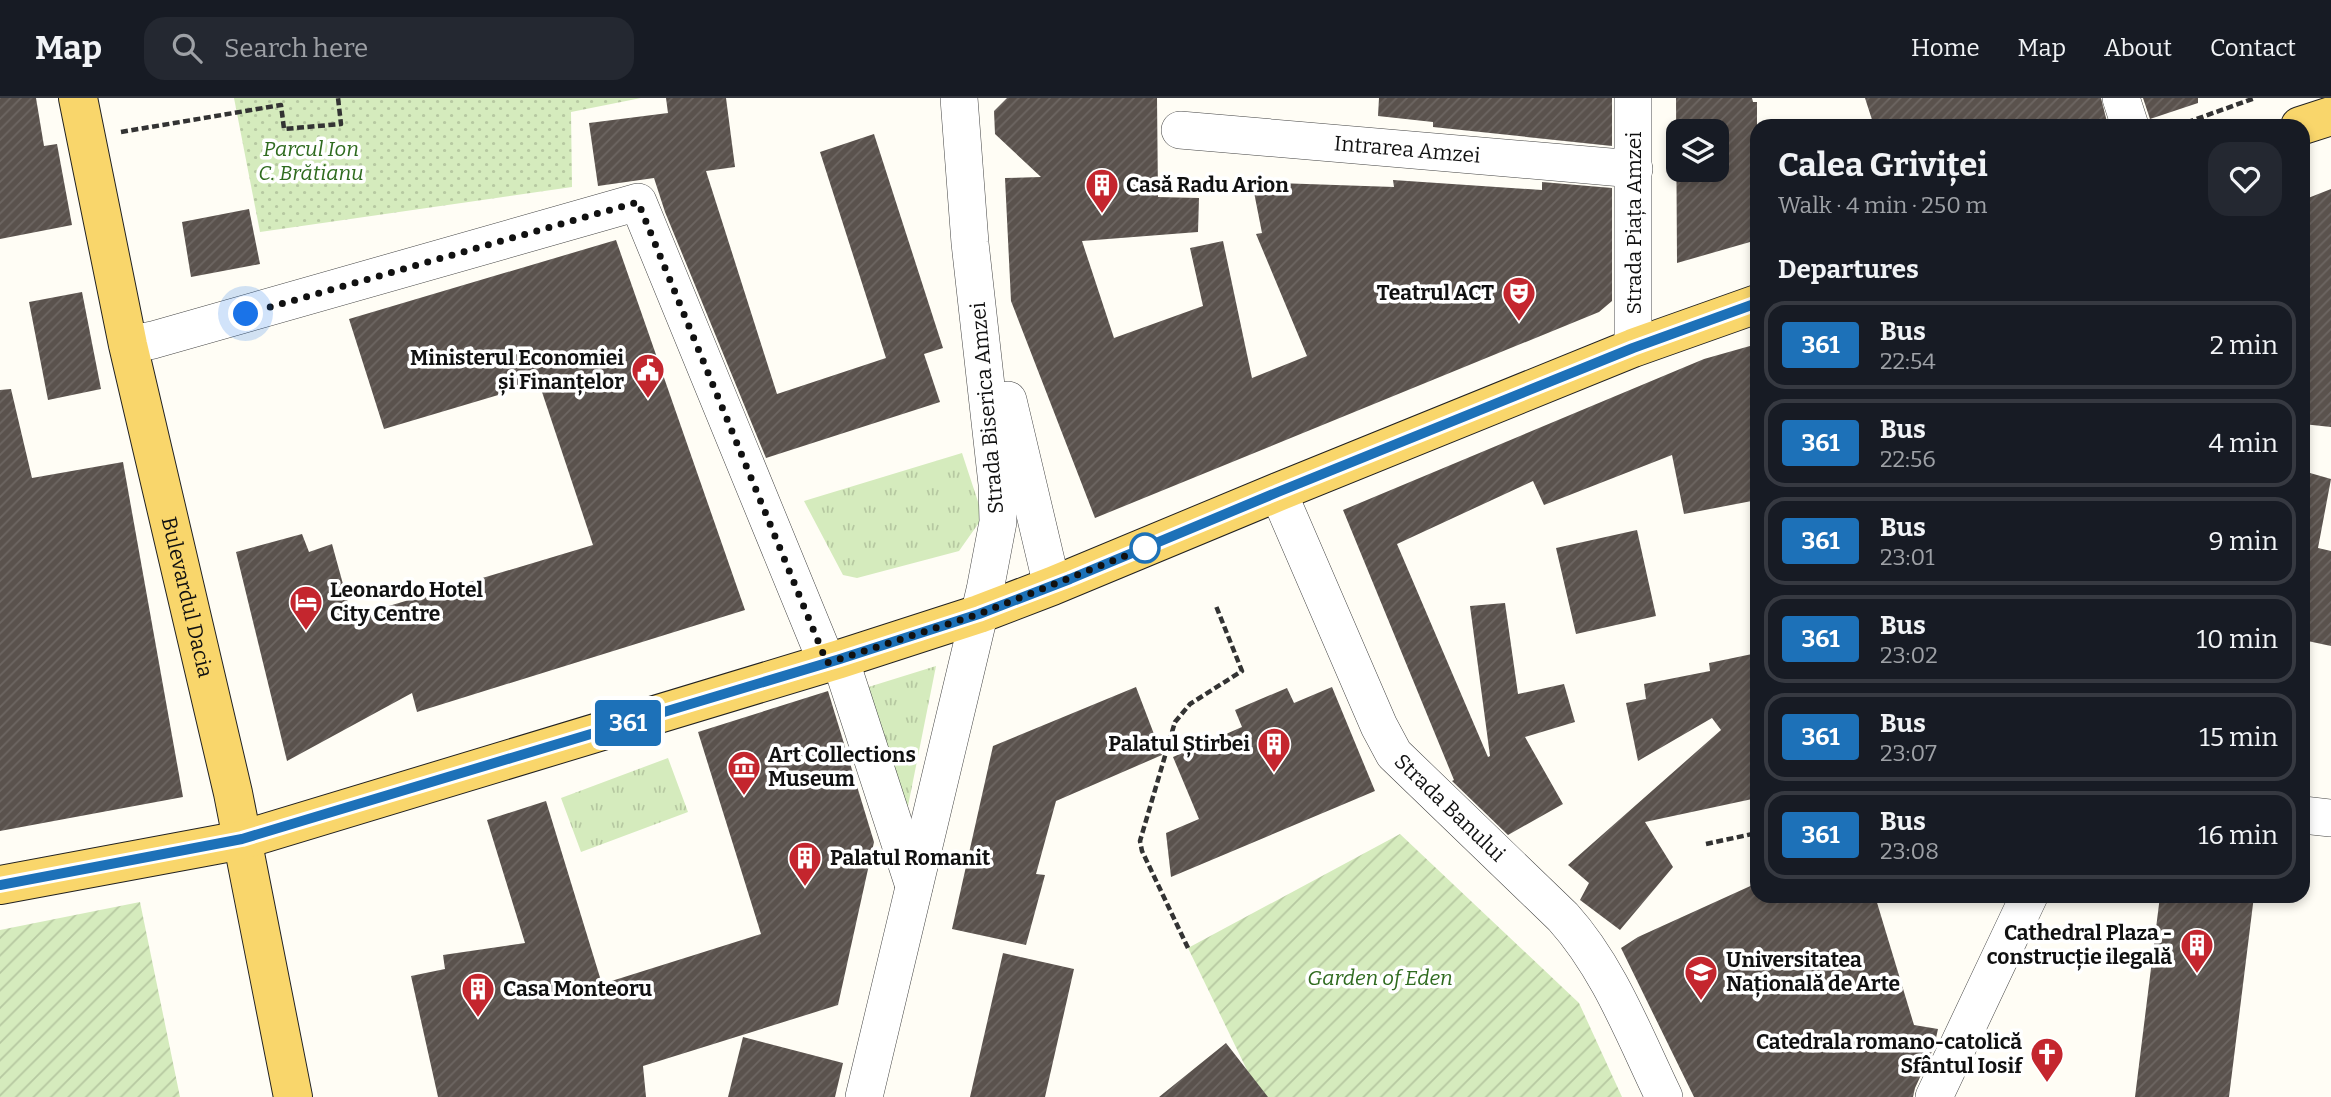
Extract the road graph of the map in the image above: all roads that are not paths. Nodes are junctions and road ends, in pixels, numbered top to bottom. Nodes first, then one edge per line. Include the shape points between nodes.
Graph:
1 (78, 98) edge
2 (959, 98) edge
3 (1633, 98) edge
4 (2121, 98) edge
5 (2331, 116) edge
6 (2128, 119) edge
7 (2310, 123) edge
8 (1180, 130) dead end
9 (1634, 169) junction
10 (970, 243) junction
11 (1750, 306) edge
12 (128, 345) junction
13 (1633, 348) junction
14 (1278, 492) junction
15 (1052, 586) junction
16 (979, 614) junction
17 (834, 661) junction
18 (2310, 816) edge
19 (2331, 818) edge
20 (242, 839) junction
21 (0, 885) edge
22 (914, 887) junction
23 (2026, 903) edge
24 (293, 1097) edge
25 (864, 1097) edge
26 (1664, 1097) edge
27 (1934, 1097) edge

1 - 12 main road, Bulevardul Dacia
2 - 10 street, Strada Biserica Amzei
3 - 9 street, Strada Piața Amzei
4 - 6 street
5 - 7 main road
8 - 9 street, Intrarea Amzei
9 - 13 street, Strada Piața Amzei
10 - 15 street, Strada Biserica Amzei
10 - 16 street, Strada Biserica Amzei via 998,484 998,522
11 - 13 main road
12 - 17 street via 638,202
12 - 20 main road, Bulevardul Dacia
13 - 14 main road
14 - 15 main road
14 - 26 street, Strada Banului via 1394,754 1584,940
15 - 16 main road
16 - 17 main road
16 - 22 street, Strada Biserica Amzei
17 - 20 main road
17 - 22 street
18 - 19 street
20 - 21 main road
20 - 24 main road, Bulevardul Dacia
22 - 25 street, Strada Biserica Amzei
23 - 27 street

